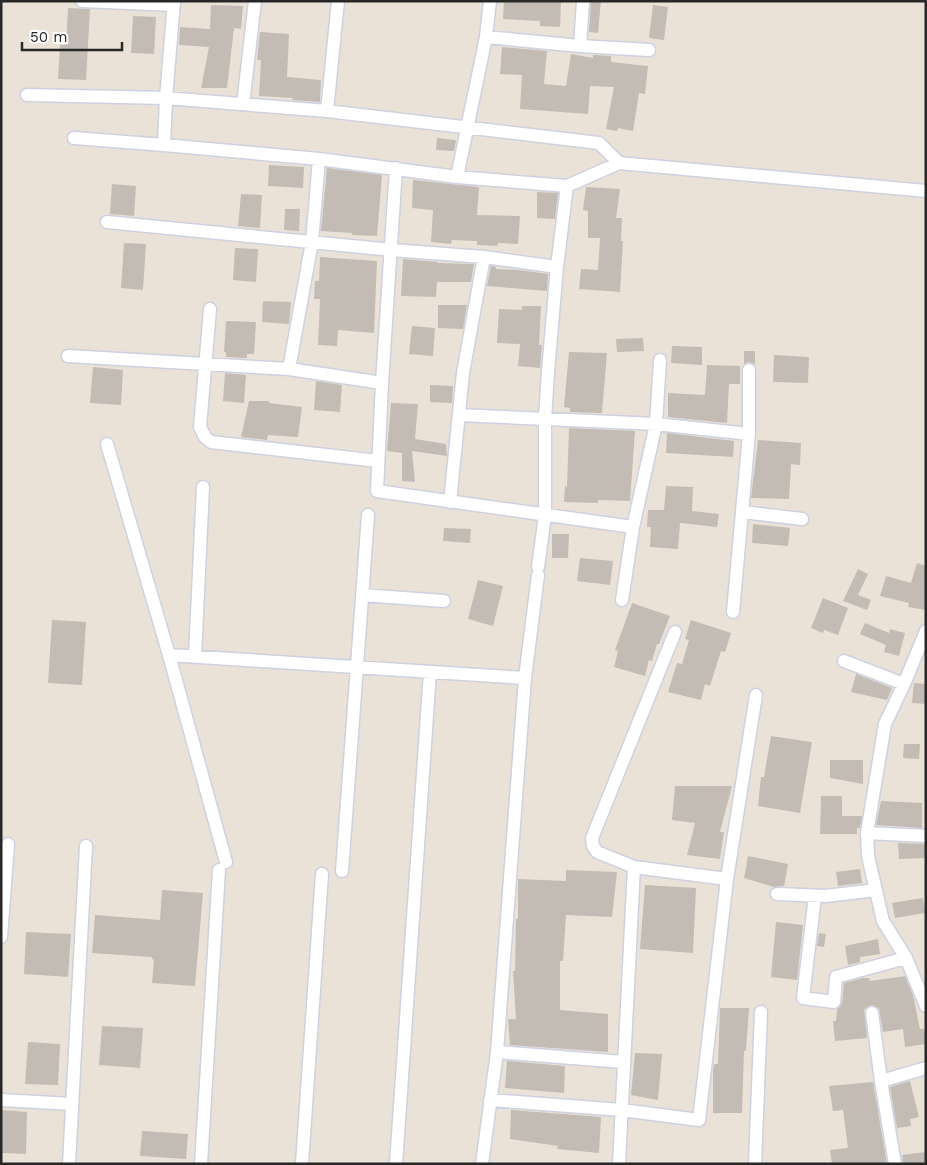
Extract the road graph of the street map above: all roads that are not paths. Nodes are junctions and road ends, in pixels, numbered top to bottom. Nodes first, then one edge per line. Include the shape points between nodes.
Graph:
1 (82, 1) edge
2 (255, 1) edge
3 (338, 1) edge
4 (490, 1) edge
5 (583, 1) edge
6 (174, 3) edge
7 (486, 37) junction
8 (580, 46) junction
9 (649, 50) dead end
10 (27, 95) dead end
11 (166, 98) junction
12 (242, 104) junction
13 (327, 110) junction
14 (469, 127) junction
15 (74, 138) dead end
16 (164, 145) junction
17 (319, 159) junction
18 (619, 162) junction
19 (396, 168) junction
20 (457, 177) junction
21 (567, 186) junction
22 (926, 191) edge
23 (106, 222) dead end
24 (312, 242) junction
25 (392, 250) junction
26 (484, 257) junction
27 (557, 267) junction
28 (210, 309) dead end
29 (68, 356) dead end
30 (660, 360) dead end
31 (204, 364) junction
32 (289, 369) junction
33 (749, 370) dead end
34 (382, 383) junction
35 (459, 415) junction
36 (545, 419) junction
37 (656, 424) junction
38 (749, 434) junction
39 (107, 444) dead end
40 (378, 461) junction
41 (203, 486) dead end
42 (450, 502) junction
43 (742, 512) junction
44 (368, 515) dead end
45 (544, 515) junction
46 (802, 519) dead end
47 (633, 527) junction
48 (362, 596) junction
49 (622, 600) dead end
50 (444, 601) dead end
51 (733, 612) dead end
52 (926, 631) edge
53 (675, 632) dead end
54 (170, 654) junction
55 (195, 656) junction
56 (844, 661) dead end
57 (356, 667) junction
58 (430, 672) junction
59 (525, 678) junction
60 (904, 684) junction
61 (756, 695) dead end
62 (867, 833) junction
63 (926, 836) edge
64 (8, 844) dead end
65 (86, 846) dead end
66 (634, 867) junction
67 (342, 872) dead end
68 (322, 874) dead end
69 (727, 880) junction
70 (876, 890) junction
71 (777, 894) dead end
72 (815, 896) junction
73 (1, 937) edge
74 (906, 958) junction
75 (926, 1006) edge
76 (761, 1012) dead end
77 (872, 1013) dead end
78 (497, 1052) junction
79 (623, 1062) junction
80 (926, 1068) edge
81 (881, 1081) junction
82 (1, 1100) edge
83 (490, 1100) junction
84 (72, 1104) junction
85 (622, 1110) junction
86 (69, 1164) edge
87 (201, 1164) edge
88 (302, 1164) edge
89 (396, 1164) edge
90 (482, 1164) edge
91 (619, 1164) edge
92 (755, 1164) edge
93 (894, 1164) edge

1 - 6 street
2 - 12 street
3 - 13 street
4 - 7 street
5 - 8 street
6 - 11 street
7 - 8 street
7 - 14 street
8 - 9 street
10 - 11 street
11 - 12 street
11 - 16 street
12 - 13 street
13 - 14 street
14 - 18 street via 599,144
14 - 20 street
15 - 16 street
16 - 17 street
17 - 19 street
17 - 24 street
18 - 21 street
18 - 22 street
19 - 20 street
19 - 25 street
20 - 21 street
21 - 27 street
23 - 24 street
24 - 25 street
24 - 32 street
25 - 26 street
25 - 34 street
26 - 27 street
26 - 35 street via 463,372
27 - 36 street
28 - 31 street
29 - 31 street
30 - 37 street
31 - 32 street
31 - 40 street via 200,427 204,437 211,442
32 - 34 street
33 - 38 street
34 - 40 street
35 - 36 street
35 - 42 street
36 - 37 street
36 - 45 street
37 - 38 street
37 - 47 street
38 - 43 street
39 - 54 street
40 - 42 street via 378,491
41 - 55 street
42 - 45 street
43 - 46 street
43 - 51 street
44 - 48 street
45 - 47 street
45 - 59 street
47 - 49 street
48 - 50 street
48 - 57 street
52 - 60 street
53 - 66 street via 592,838 597,852
54 - 55 street
54 - 87 street via 223,866
55 - 57 street
56 - 60 street
57 - 58 street
57 - 67 street
58 - 59 street
58 - 89 street
59 - 78 street
60 - 62 street via 885,724
61 - 69 street
62 - 63 street
62 - 70 street via 868,856
64 - 73 street
65 - 84 street
66 - 69 street
66 - 79 street
68 - 88 street
69 - 85 street via 698,1120
70 - 72 street
70 - 74 street via 883,921
71 - 72 street
72 - 74 street via 803,998 834,1002 836,977
74 - 75 street
76 - 92 street
77 - 81 street
78 - 79 street
78 - 83 street
79 - 85 street
80 - 81 street
81 - 93 street
82 - 84 street
83 - 85 street
83 - 90 street
84 - 86 street
85 - 91 street

